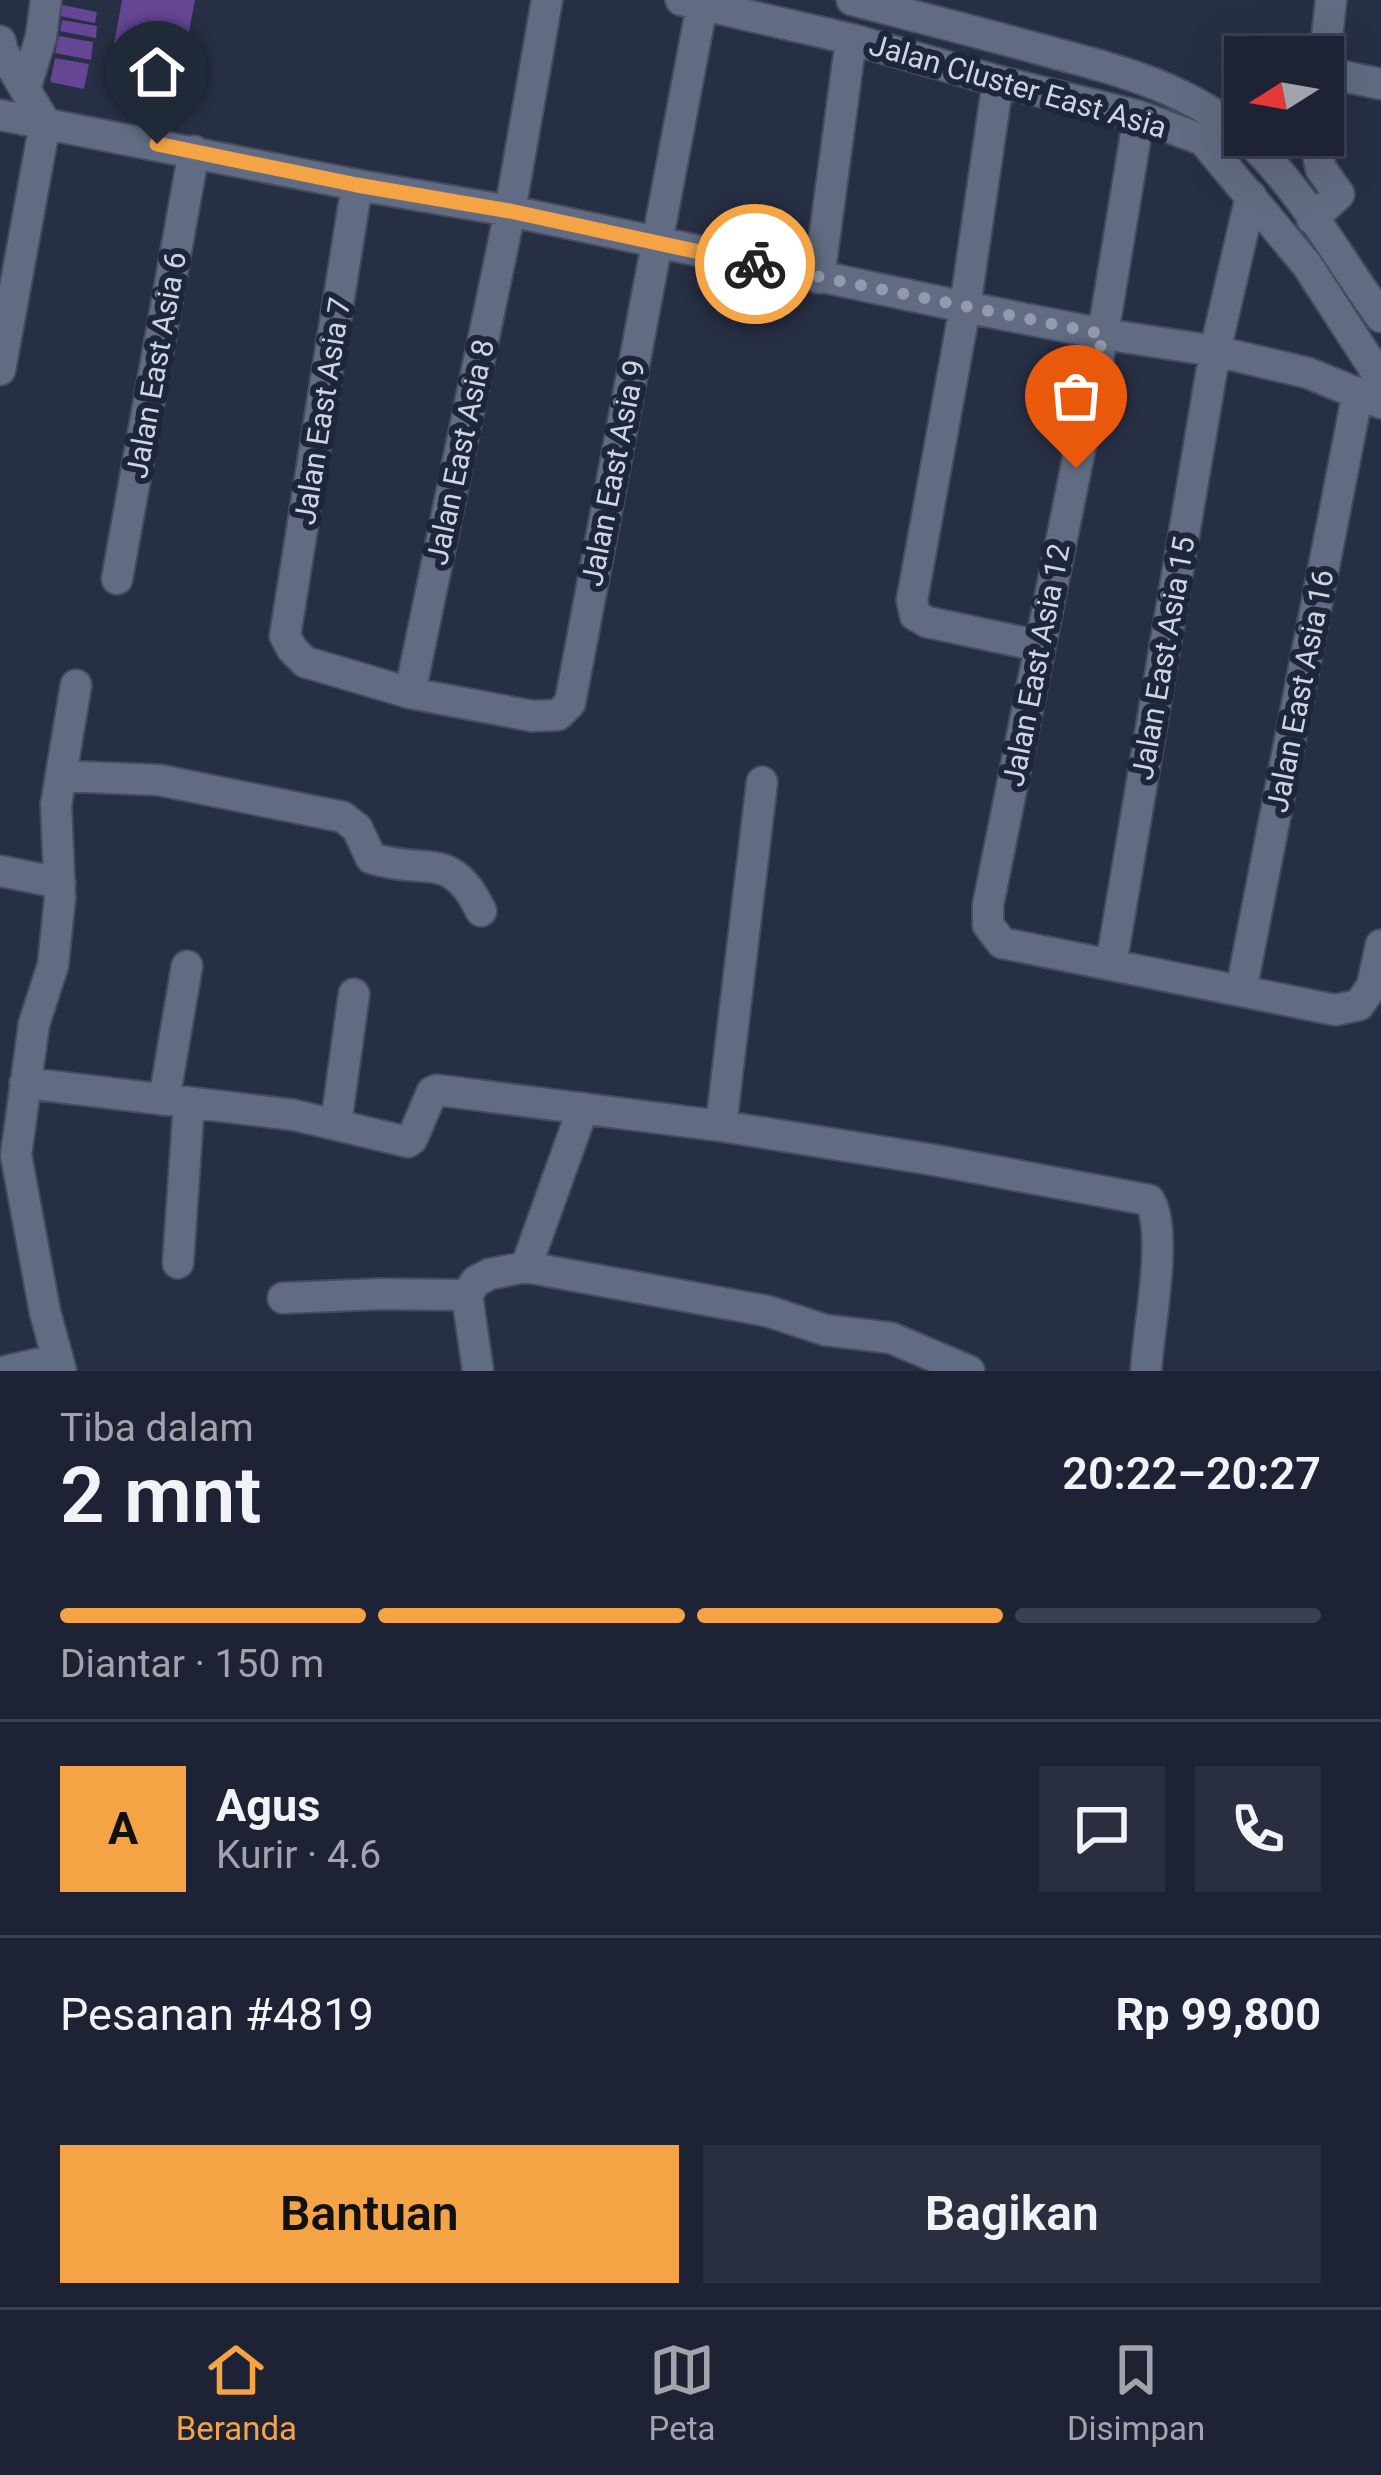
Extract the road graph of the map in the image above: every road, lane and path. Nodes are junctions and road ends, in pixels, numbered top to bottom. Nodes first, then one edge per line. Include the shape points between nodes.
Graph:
1 (46, 0) edge
2 (547, 0) edge
3 (852, 0) edge
4 (1330, 0) edge
5 (692, 2) edge
6 (980, 17) edge
7 (1327, 36) edge
8 (851, 39) junction
9 (0, 41) edge
10 (1344, 77) edge
11 (998, 81) junction
12 (1381, 84) edge
13 (26, 89) junction
14 (0, 115) edge
15 (1139, 116) junction
16 (45, 123) junction
17 (194, 152) junction
18 (1319, 156) edge
19 (357, 185) junction
20 (1251, 196) junction
21 (1323, 209) junction
22 (510, 211) junction
23 (656, 243) junction
24 (819, 278) junction
25 (964, 308) junction
26 (1381, 317) edge
27 (1103, 334) junction
28 (1215, 351) junction
29 (0, 370) edge
30 (1373, 391) edge
31 (117, 579) dead end
32 (1040, 646) junction
33 (76, 685) dead end
34 (410, 693) junction
35 (61, 776) junction
36 (762, 782) dead end
37 (0, 871) edge
38 (60, 883) junction
39 (482, 911) dead end
40 (1381, 945) edge
41 (1111, 964) junction
42 (188, 966) dead end
43 (1241, 991) junction
44 (354, 994) dead end
45 (26, 1083) junction
46 (177, 1101) junction
47 (583, 1108) junction
48 (336, 1124) junction
49 (721, 1126) junction
50 (178, 1263) dead end
51 (526, 1267) junction
52 (467, 1295) junction
53 (283, 1298) dead end
54 (59, 1365) edge
55 (6, 1371) edge
56 (478, 1371) edge
57 (969, 1371) edge
58 (1146, 1371) edge

1 - 13 street
2 - 22 street, Jalan East Asia 8
3 - 6 street
4 - 7 street
5 - 8 street, Jalan Cluster East Asia
5 - 23 street, Jalan East Asia 9
6 - 21 street via 1211,110
8 - 11 street, Jalan Cluster East Asia
8 - 24 street
9 - 13 street
10 - 12 street
11 - 15 street, Jalan Cluster East Asia
11 - 25 street
13 - 16 street
14 - 16 street
15 - 20 street, Jalan Cluster East Asia via 1203,140
15 - 27 street, Jalan East Asia 12
16 - 17 street
16 - 29 street
17 - 19 street
17 - 31 street, Jalan East Asia 6
18 - 21 street
19 - 22 street
19 - 34 street, Jalan East Asia 7 via 285,636 305,662
20 - 28 street, Jalan East Asia 15
20 - 30 street, Jalan Cluster East Asia via 1306,265
21 - 26 street
22 - 23 street
22 - 34 street, Jalan East Asia 8
23 - 24 street
23 - 34 street, Jalan East Asia 9 via 570,704 558,715 532,716
24 - 25 street
25 - 27 street
25 - 32 street via 915,615
27 - 28 street
27 - 32 street, Jalan East Asia 12
28 - 30 street
28 - 41 street, Jalan East Asia 15
30 - 43 street, Jalan East Asia 16
32 - 41 street, Jalan East Asia 12 via 988,926 1002,943
33 - 35 street
35 - 38 street
35 - 39 street via 159,780 343,817 371,858 446,869
36 - 49 street
37 - 38 street
38 - 45 street via 53,965
40 - 43 street via 1359,1005 1334,1010
41 - 43 street
42 - 46 street
44 - 48 street
45 - 46 street
45 - 54 street via 16,1154
46 - 48 street
46 - 50 street
47 - 48 street via 437,1090 408,1142
47 - 49 street
47 - 51 street
49 - 58 street via 1149,1200 1157,1245
51 - 52 street via 476,1280
51 - 57 street via 891,1338
52 - 53 street
52 - 56 street
54 - 55 street

